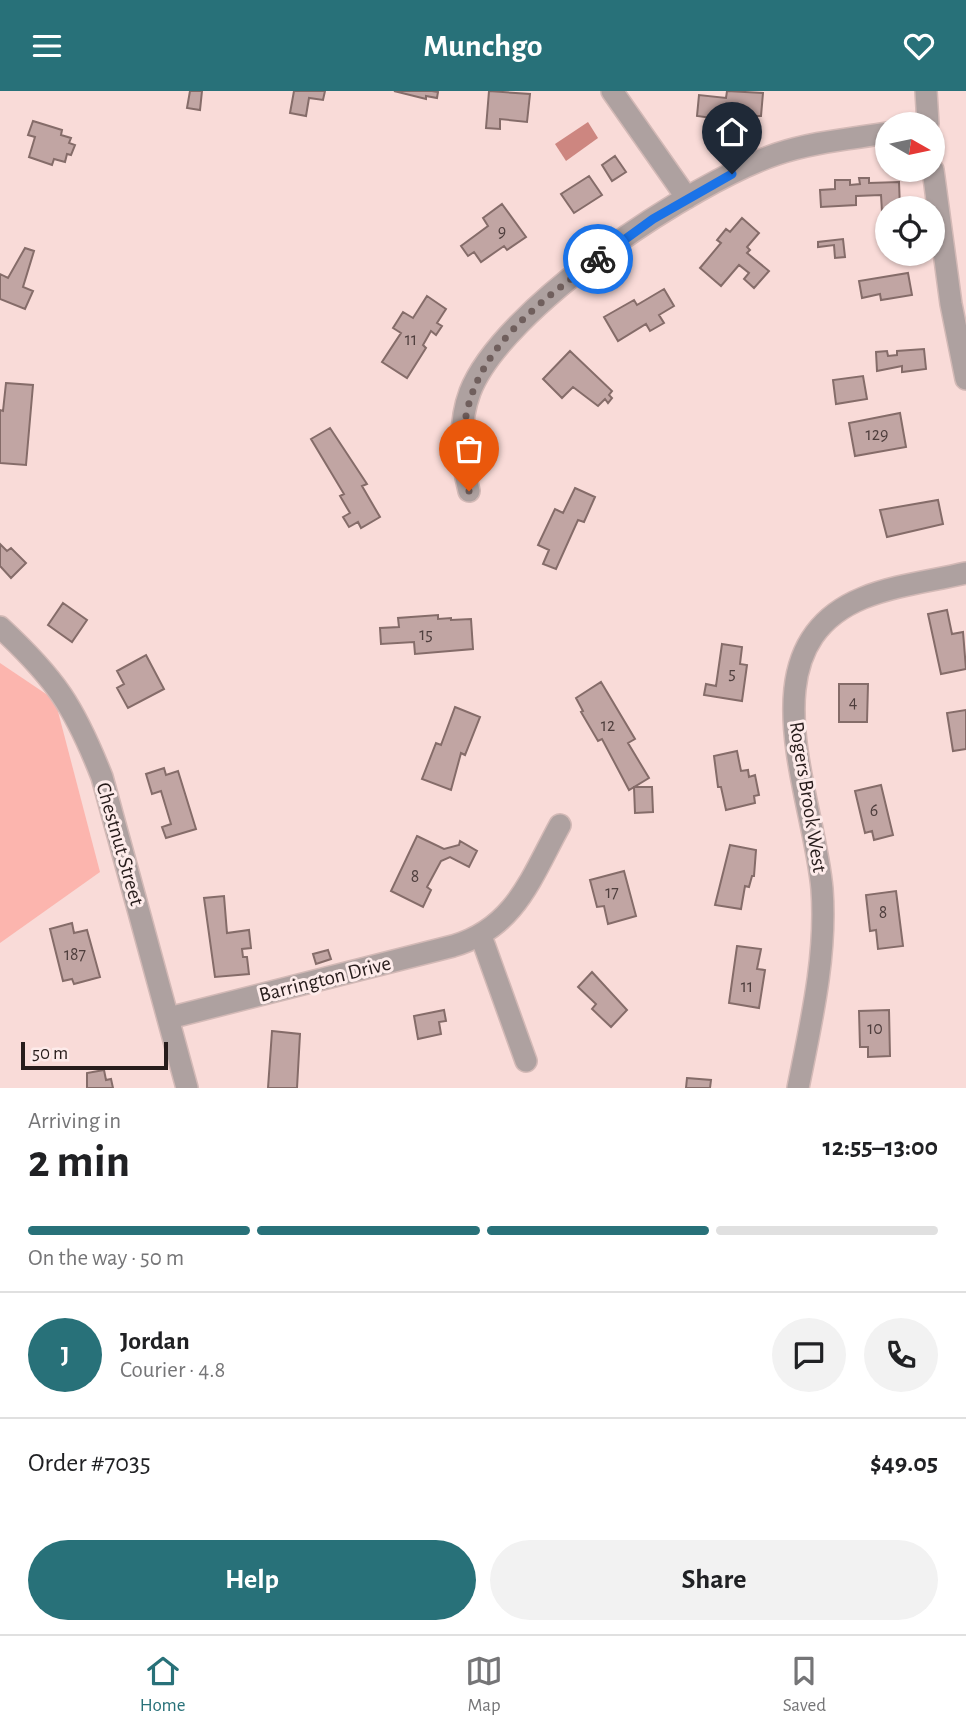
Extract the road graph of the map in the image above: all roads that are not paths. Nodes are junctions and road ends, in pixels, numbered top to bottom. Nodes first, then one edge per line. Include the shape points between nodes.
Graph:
1 (612, 91) edge
2 (926, 91) edge
3 (927, 112) edge
4 (875, 135) edge
5 (935, 182) edge
6 (687, 198) junction
7 (966, 379) edge
8 (469, 491) dead end
9 (966, 573) edge
10 (0, 627) edge
11 (560, 825) dead end
12 (481, 936) junction
13 (169, 1018) junction
14 (526, 1061) dead end
15 (187, 1088) edge
16 (798, 1088) edge

1 - 6 street
2 - 3 street
4 - 6 street via 775,155
5 - 7 street
6 - 8 street via 571,279 502,339 470,392 462,436
9 - 16 street, Rogers Brook West via 862,598 813,634 797,667 796,733 820,877 823,930
10 - 13 street, Chestnut Street via 56,682 82,726 102,778
11 - 12 street, Barrington Drive via 521,896 497,925
12 - 13 street, Barrington Drive
12 - 14 street
13 - 15 street, Chestnut Street

